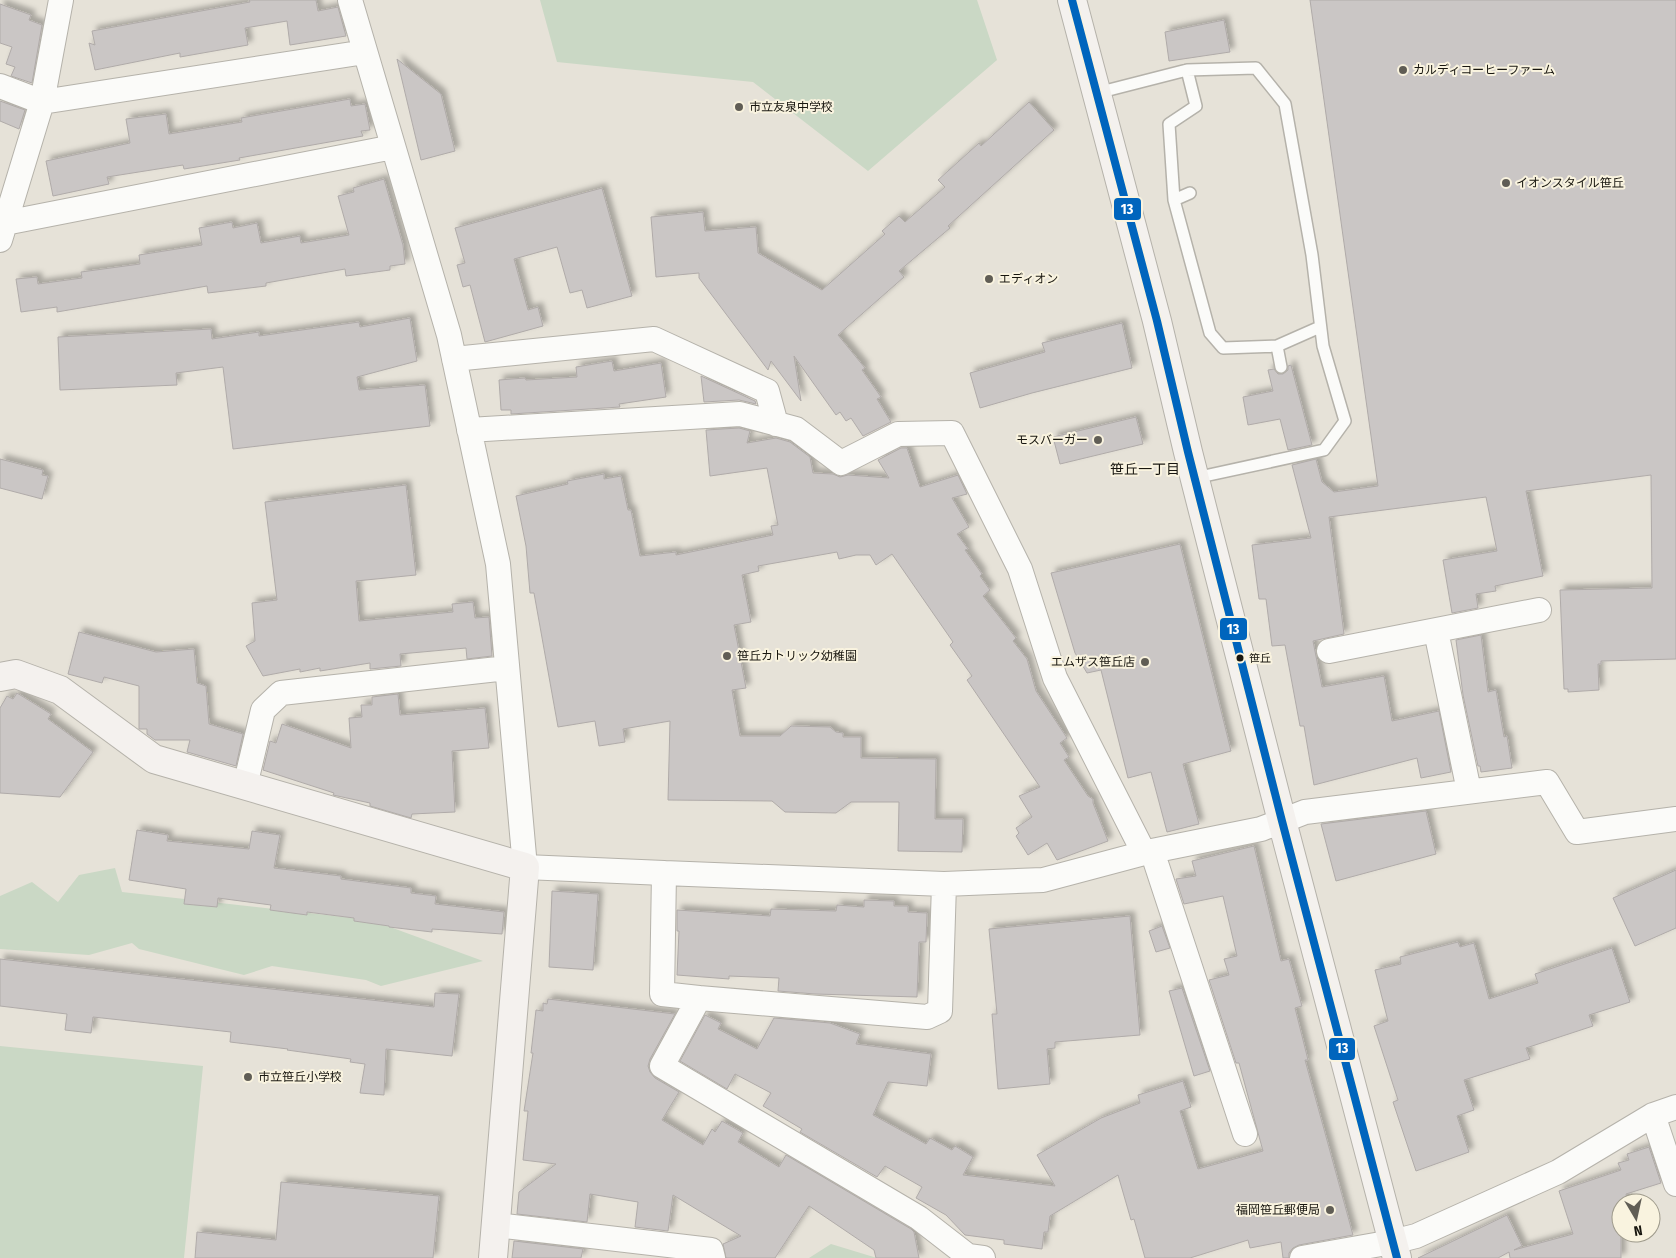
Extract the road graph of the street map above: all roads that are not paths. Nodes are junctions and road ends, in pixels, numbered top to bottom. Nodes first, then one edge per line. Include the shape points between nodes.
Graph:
1 (61, 0) edge
2 (350, 0) edge
3 (1072, 0) edge
4 (365, 52) junction
5 (1187, 70) junction
6 (0, 86) edge
7 (1097, 93) junction
8 (42, 102) junction
9 (393, 147) junction
10 (1190, 193) dead end
11 (1174, 200) junction
12 (2, 231) edge
13 (1320, 327) junction
14 (1277, 346) junction
15 (454, 360) junction
16 (1281, 367) dead end
17 (776, 424) junction
18 (469, 430) junction
19 (1195, 478) junction
20 (1539, 610) dead end
21 (1436, 631) junction
22 (1329, 651) dead end
23 (508, 668) junction
24 (0, 677) edge
25 (245, 786) junction
26 (1469, 791) junction
27 (1676, 819) edge
28 (1282, 821) junction
29 (1148, 852) junction
30 (525, 866) junction
31 (664, 873) junction
32 (944, 884) junction
33 (699, 998) junction
34 (1676, 1107) edge
35 (1654, 1115) junction
36 (1245, 1134) dead end
37 (1676, 1184) edge
38 (496, 1225) junction
39 (1394, 1250) edge
40 (493, 1258) edge
41 (713, 1258) edge
42 (984, 1258) edge
43 (1302, 1258) edge

1 - 8 street
2 - 4 street
3 - 7 street
4 - 8 street
4 - 9 street
5 - 7 lane
5 - 11 lane via 1196,106 1168,124
5 - 13 lane via 1256,68 1285,104 1312,255
6 - 8 street
7 - 19 street via 1158,321
8 - 12 street
9 - 12 street
9 - 15 street
10 - 11 lane
11 - 14 lane via 1210,332 1223,348
13 - 14 lane
13 - 19 lane via 1345,421 1324,450
14 - 16 lane
15 - 17 street via 654,339 766,391
15 - 18 street
17 - 18 street via 740,414
17 - 29 street via 796,429 841,463 898,434 952,433 1020,569 1055,678
18 - 23 street via 498,564
19 - 28 street
20 - 21 street
21 - 22 street
21 - 26 street
23 - 25 street via 281,693 263,710
23 - 30 street
24 - 25 street via 16,674 60,690 154,759
25 - 30 street
26 - 27 street via 1547,782 1577,832
26 - 28 street via 1305,812
28 - 29 street
28 - 39 street
29 - 32 street via 1043,880
29 - 36 street
30 - 31 street
30 - 38 street
31 - 32 street
31 - 33 street via 662,994
32 - 33 street via 940,1011 927,1017
33 - 42 street via 662,1066 919,1218 968,1256
34 - 35 street
35 - 37 street
35 - 39 street via 1558,1172 1416,1236
38 - 40 street
38 - 41 street via 712,1250
39 - 43 street

